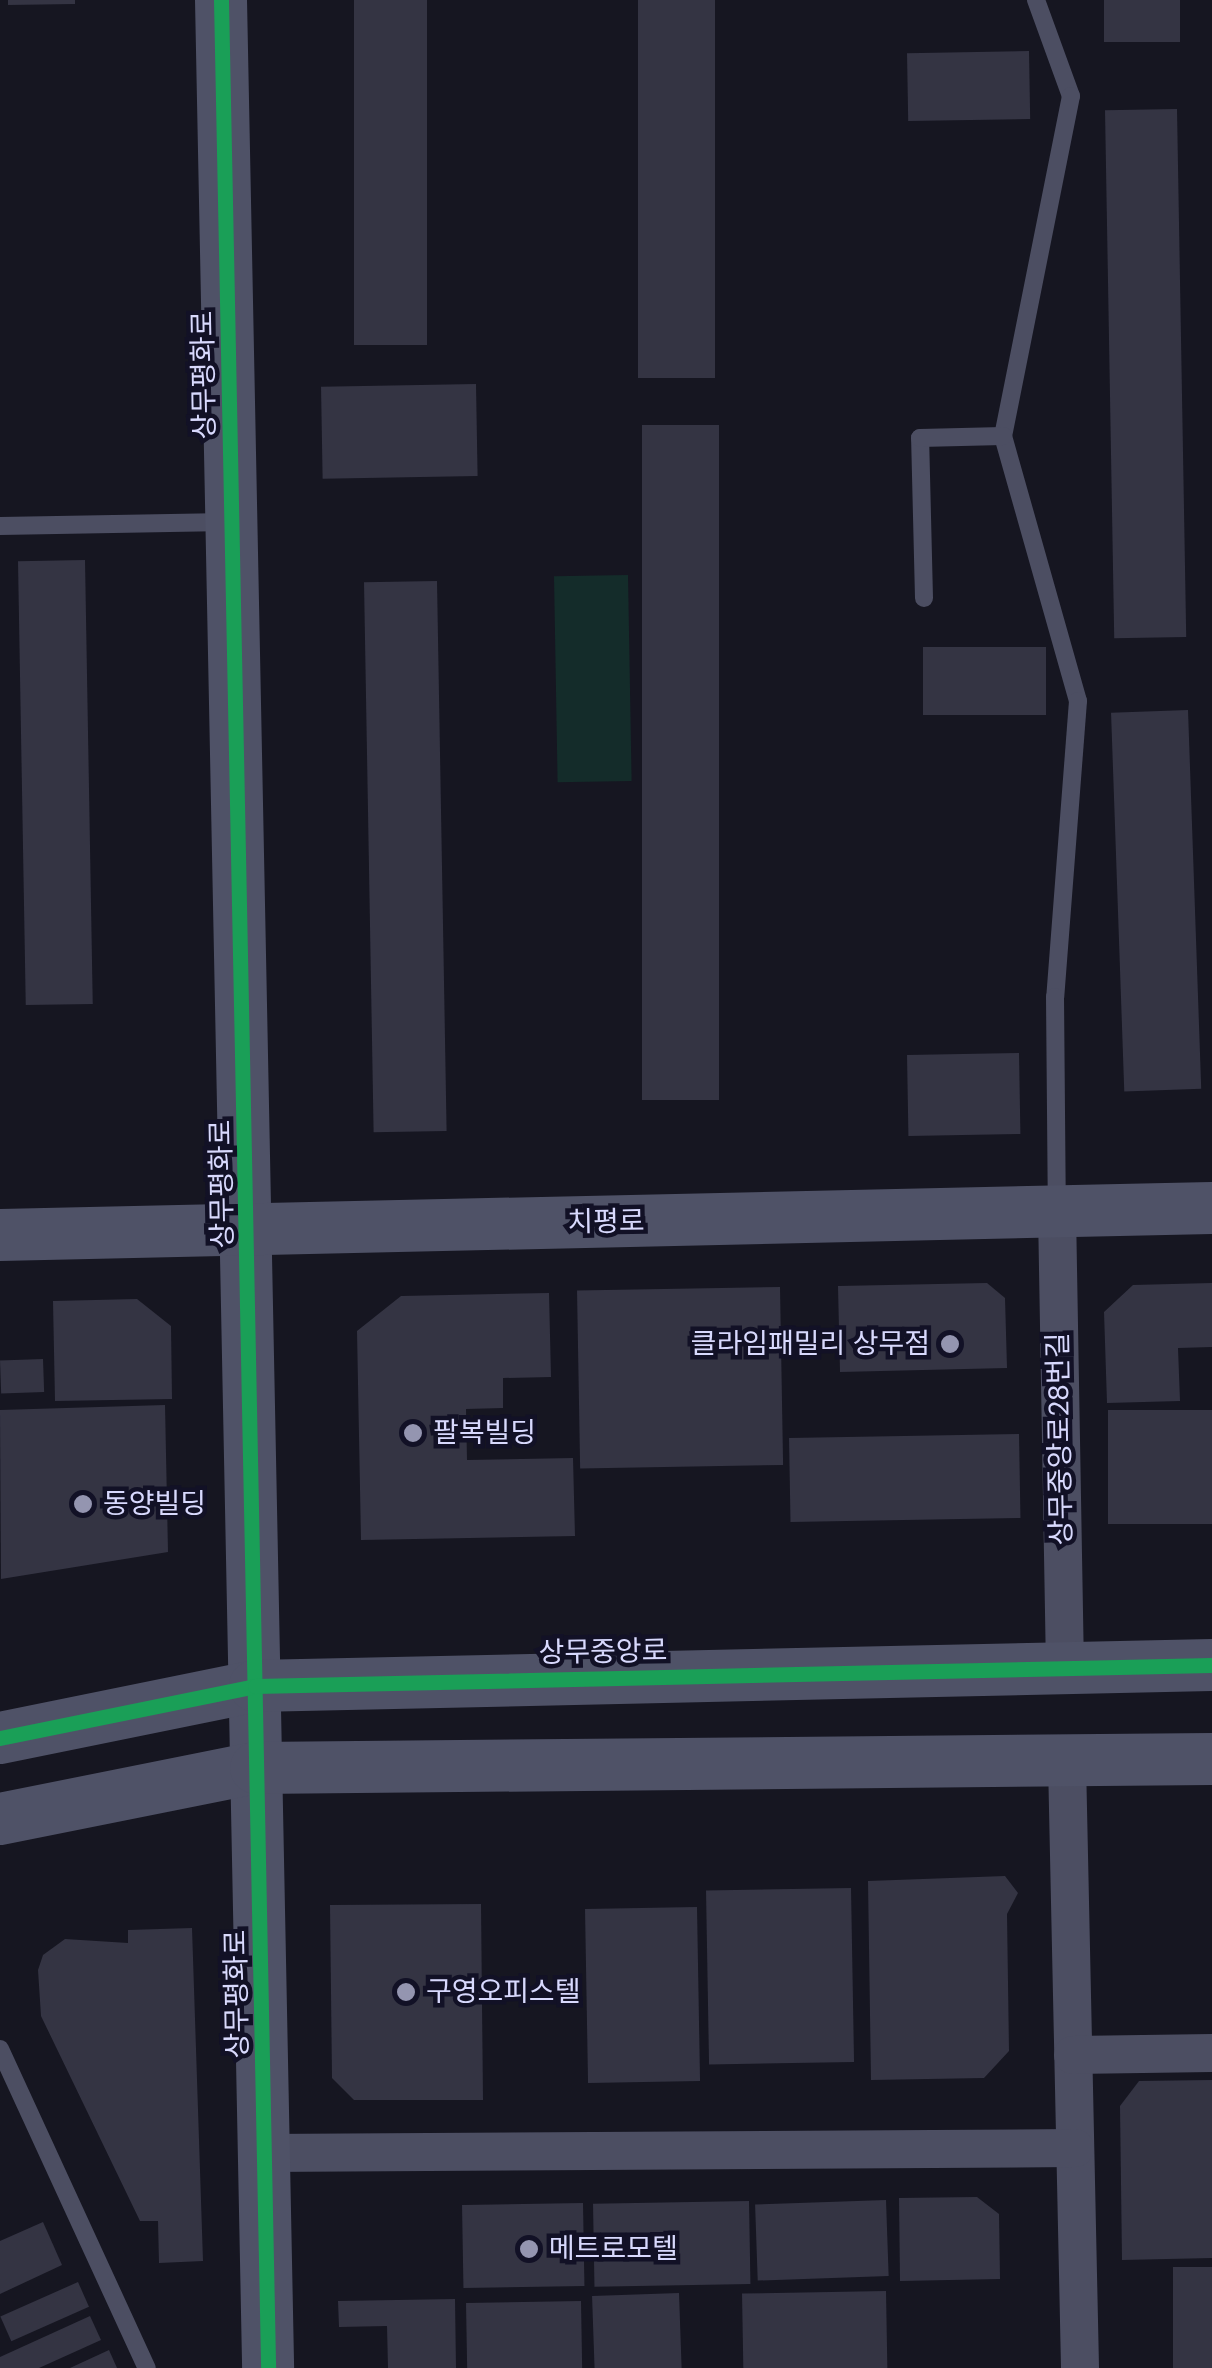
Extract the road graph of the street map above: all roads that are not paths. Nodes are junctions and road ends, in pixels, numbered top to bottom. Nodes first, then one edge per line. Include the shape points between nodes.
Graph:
1 (221, 0) edge
2 (1036, 0) edge
3 (1003, 436) junction
4 (233, 522) junction
5 (0, 526) edge
6 (924, 598) dead end
7 (1212, 1208) edge
8 (1057, 1211) junction
9 (249, 1232) junction
10 (0, 1236) edge
11 (1212, 1665) edge
12 (1064, 1666) junction
13 (255, 1686) junction
14 (0, 1738) edge
15 (1212, 1759) edge
16 (1067, 1762) junction
17 (256, 1768) junction
18 (0, 1819) edge
19 (0, 2049) edge
20 (1212, 2053) edge
21 (1073, 2055) junction
22 (1075, 2148) junction
23 (264, 2153) junction
24 (147, 2368) edge
25 (268, 2368) edge
26 (1080, 2368) edge

1 - 4 street, 상무평화로
2 - 3 lane via 1070,96
3 - 6 lane via 920,438
3 - 8 lane via 1078,701 1055,996
4 - 5 lane
4 - 9 street, 상무평화로
7 - 8 street, 치평로
8 - 9 street, 치평로
8 - 12 street, 상무중앙로28번길
9 - 10 street, 치평로
9 - 13 street, 상무평화로
11 - 12 street, 상무중앙로
12 - 13 street, 상무중앙로
13 - 14 street, 상무중앙로
13 - 17 street, 상무평화로
15 - 16 street
16 - 17 street
16 - 21 street
17 - 18 street
17 - 23 street, 상무평화로
19 - 24 lane
20 - 21 street
21 - 22 street
22 - 23 street
22 - 26 street
23 - 25 street, 상무평화로

